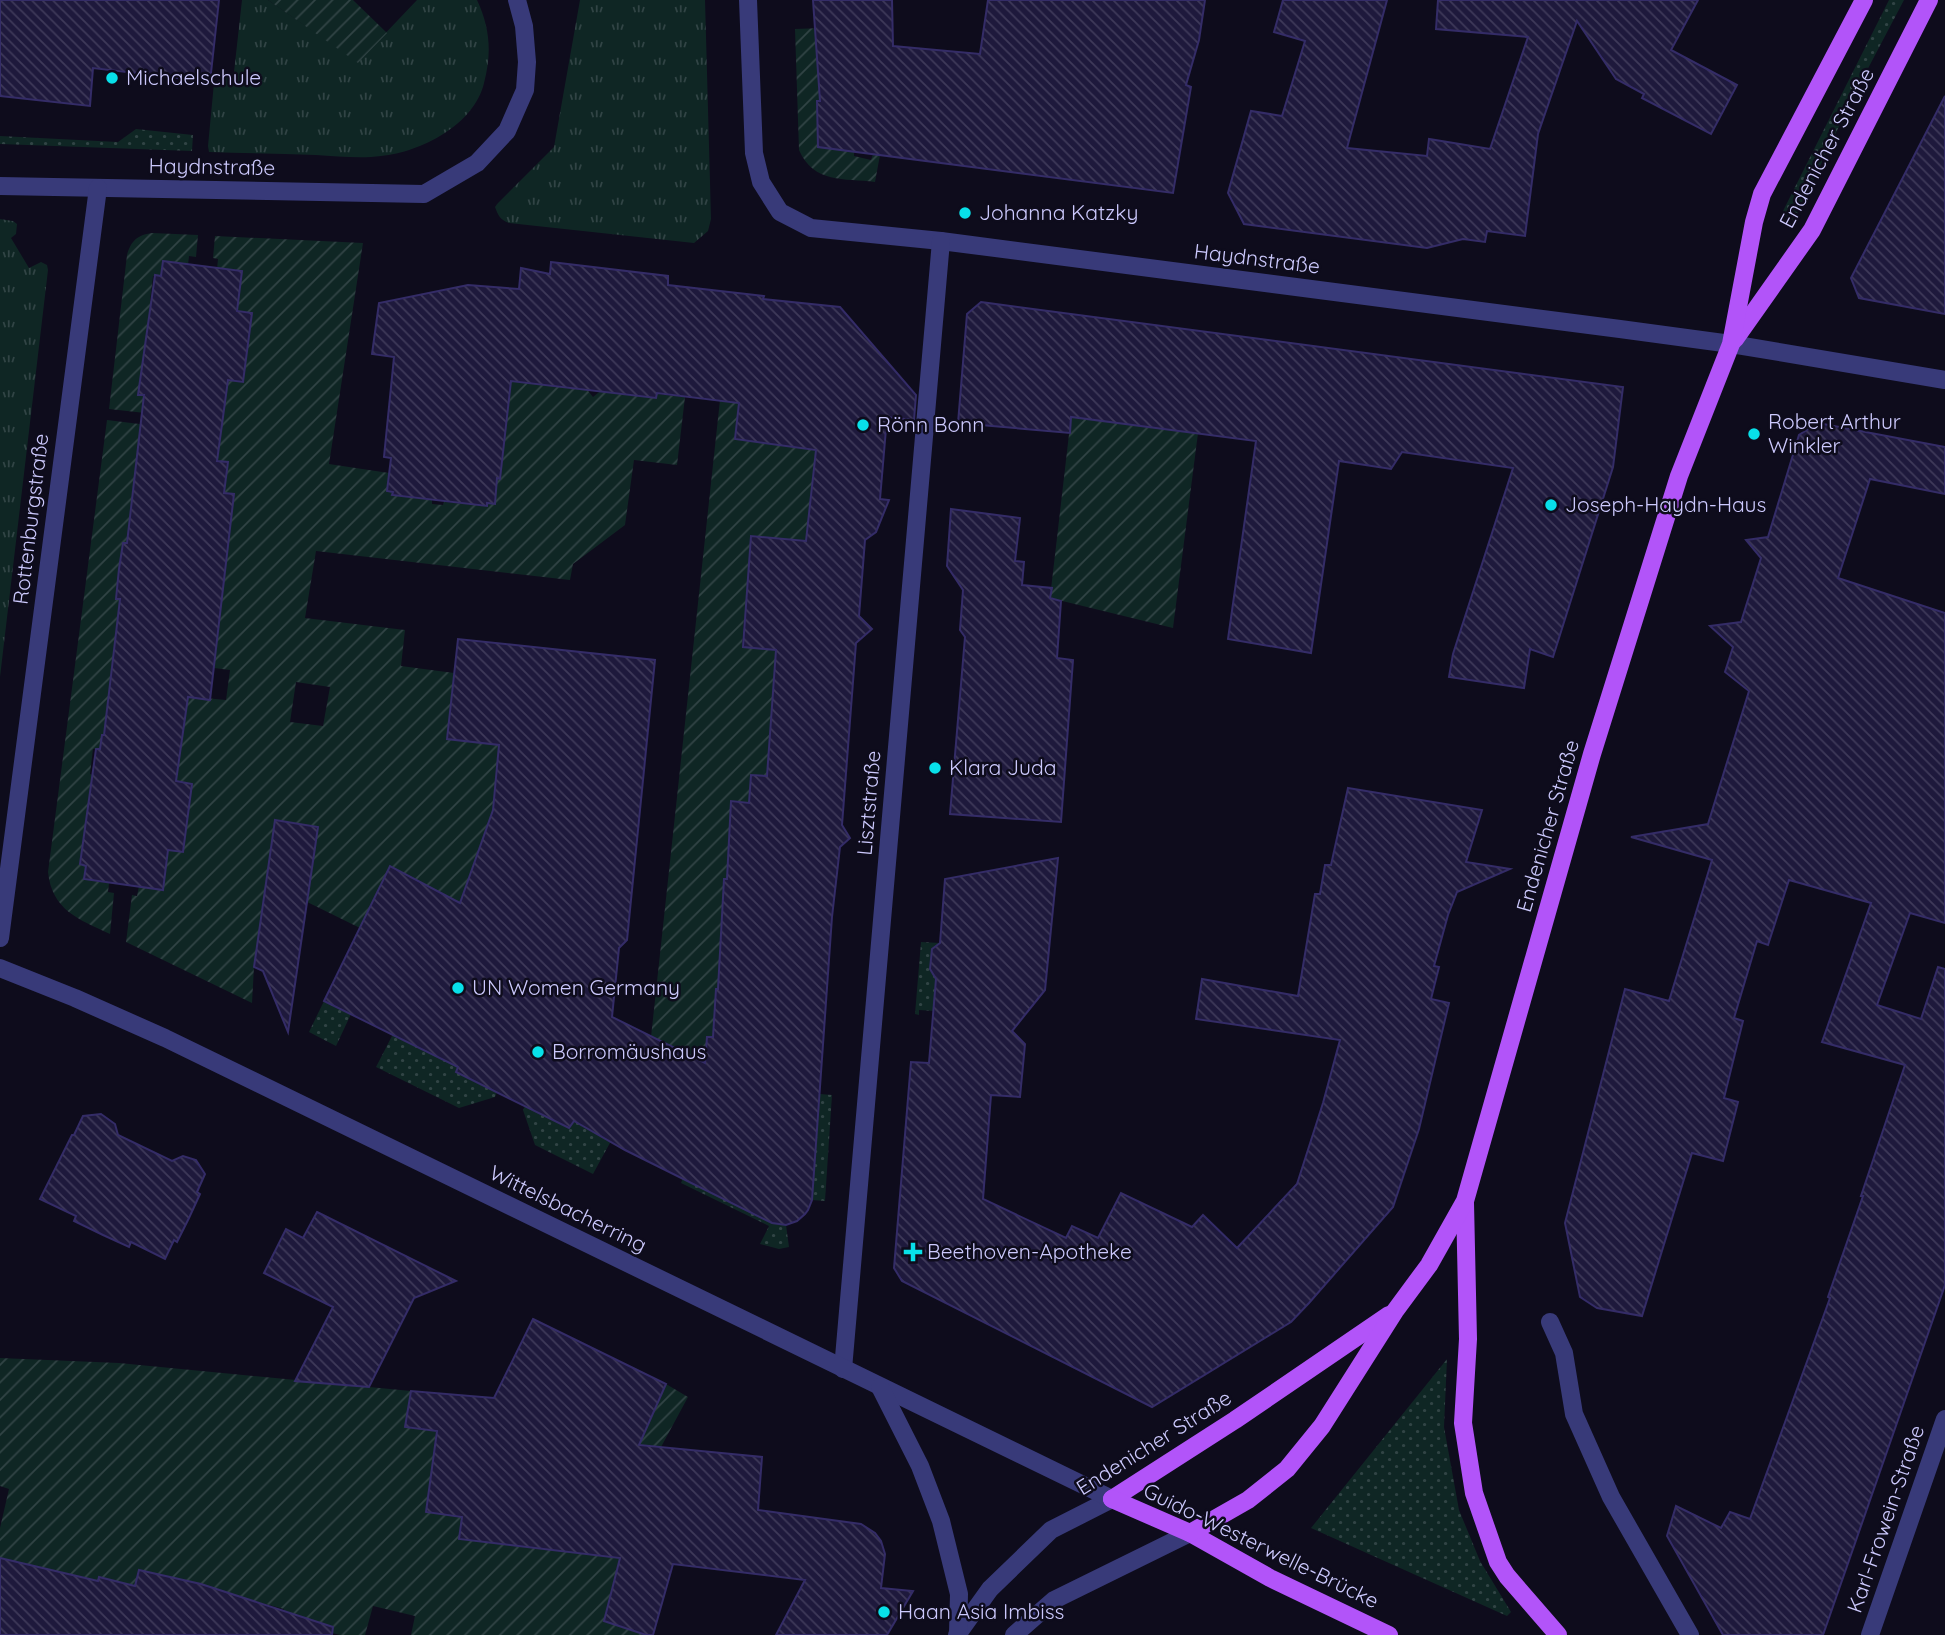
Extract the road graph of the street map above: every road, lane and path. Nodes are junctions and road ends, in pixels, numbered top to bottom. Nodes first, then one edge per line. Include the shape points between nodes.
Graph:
1 (516, 0) edge
2 (748, 0) edge
3 (1864, 0) edge
4 (1929, 0) edge
5 (0, 186) edge
6 (97, 188) junction
7 (941, 241) junction
8 (1731, 344) junction
9 (1945, 380) edge
10 (0, 939) edge
11 (0, 968) edge
12 (1465, 1201) junction
13 (1395, 1311) junction
14 (1550, 1322) dead end
15 (843, 1369) junction
16 (880, 1387) junction
17 (1945, 1419) edge
18 (1112, 1499) junction
19 (1191, 1534) junction
20 (958, 1634) edge
21 (1014, 1635) edge
22 (1389, 1635) edge
23 (1558, 1635) edge
24 (1690, 1635) edge
25 (1870, 1635) edge

1 - 6 street, Haydnstraße via 527,62 525,90 507,131 477,163 424,194
2 - 7 street, Haydnstraße via 754,153 761,182 780,212 811,228
3 - 8 main road, Endenicher Straße via 1762,194
4 - 8 main road, Endenicher Straße via 1812,230
5 - 6 street, Haydnstraße
6 - 10 street, Rottenburgstraße
7 - 8 street, Haydnstraße
7 - 15 street, Lisztstraße
8 - 9 street, Haydnstraße
8 - 12 main road, Endenicher Straße via 1679,476 1600,728
11 - 15 street, Wittelsbacherring via 165,1038
12 - 13 main road, Endenicher Straße via 1429,1265
12 - 23 main road via 1468,1339 1463,1423 1474,1493 1498,1562
13 - 18 main road, Endenicher Straße
13 - 19 main road, Endenicher Straße via 1322,1426 1287,1469 1248,1500
14 - 24 street via 1564,1353 1574,1414 1611,1497
15 - 16 street, Wittelsbacherring
16 - 18 street, Wittelsbacherring
16 - 20 street via 920,1466 941,1521 959,1594
17 - 25 street, Karl-Frowein-Straße
18 - 19 main road, Guido-Westerwelle-Brücke
18 - 20 street, Endenicher Straße via 1051,1530 990,1589
19 - 21 street, Endenicher Straße via 1054,1600
19 - 22 main road, Guido-Westerwelle-Brücke

